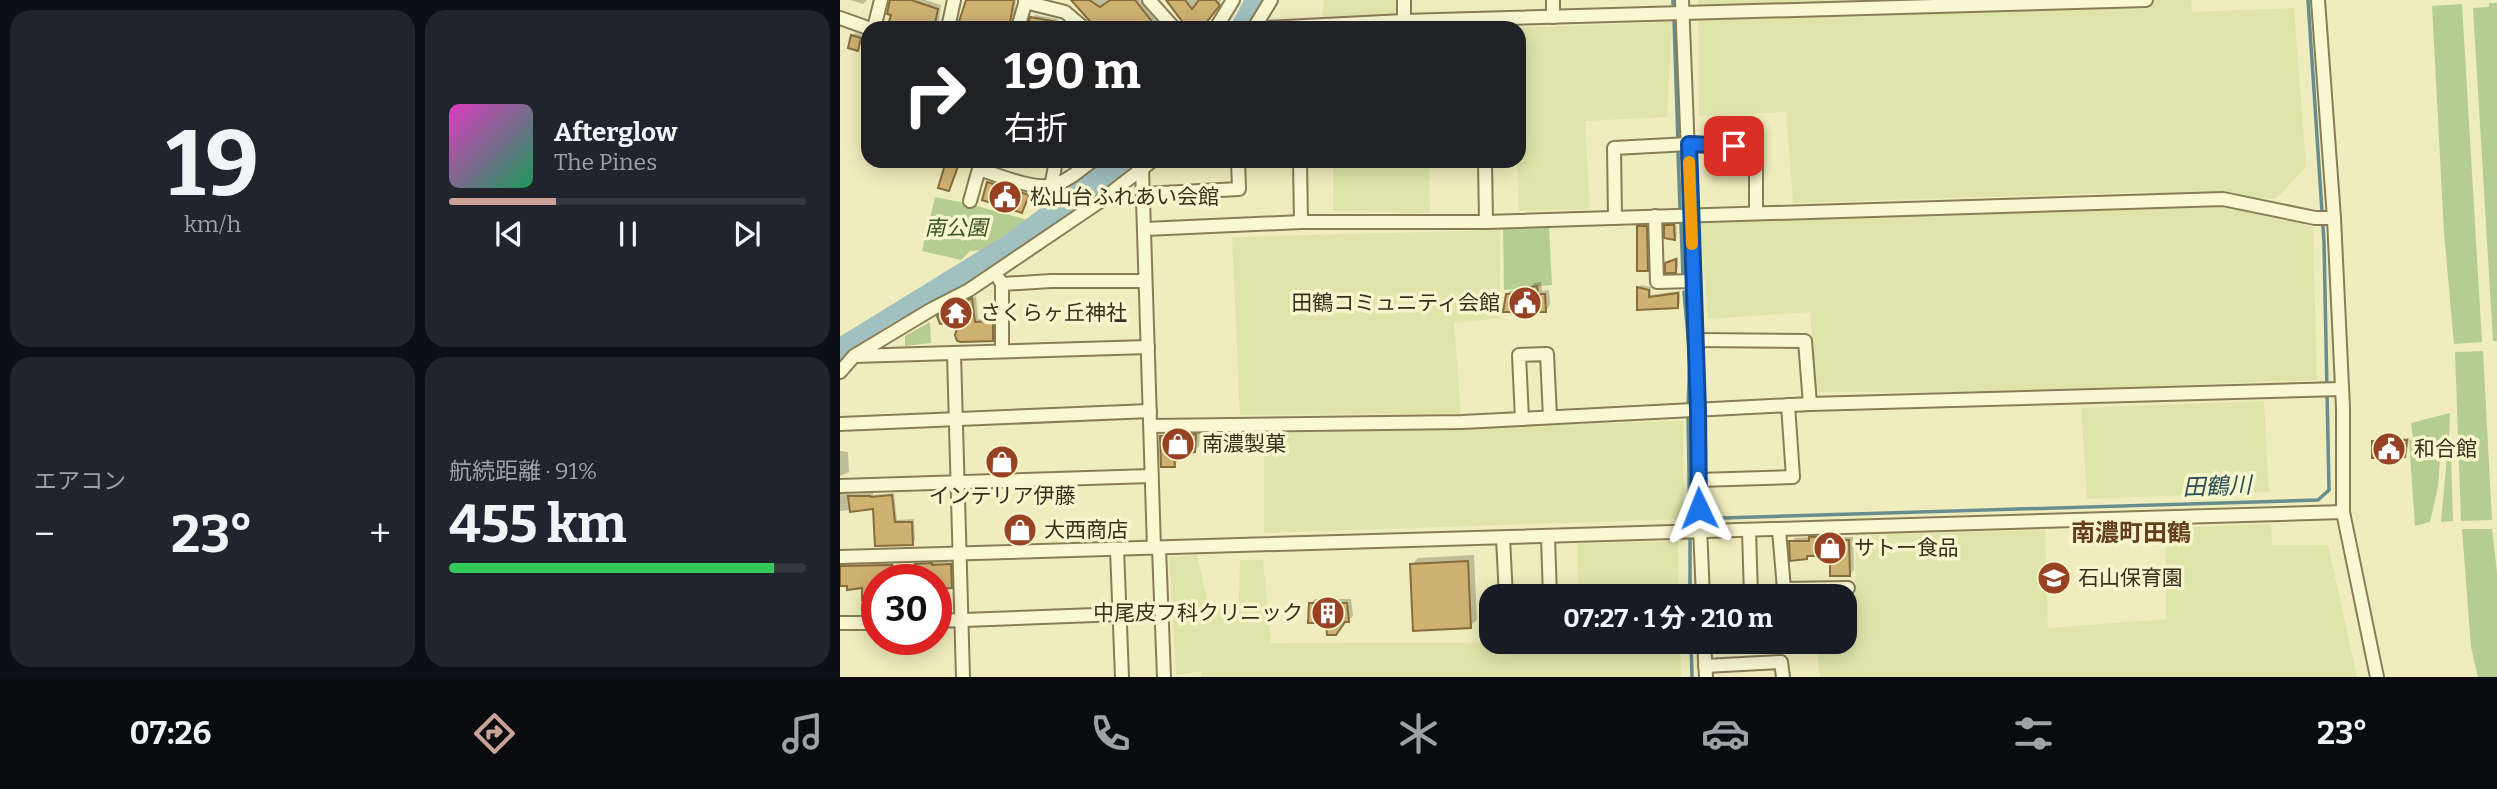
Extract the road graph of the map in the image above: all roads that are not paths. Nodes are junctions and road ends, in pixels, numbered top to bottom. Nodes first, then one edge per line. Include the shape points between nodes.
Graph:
1 (881, 0) edge
2 (954, 0) edge
3 (1149, 0) edge
4 (1233, 0) edge
5 (1271, 0) edge
6 (1404, 0) edge
7 (1553, 0) edge
8 (1682, 0) edge
9 (2146, 0) edge
10 (2318, 0) edge
11 (1026, 1) edge
12 (1682, 14) junction
13 (1553, 17) junction
14 (840, 18) edge
15 (876, 21) edge
16 (950, 21) edge
17 (1020, 21) edge
18 (1076, 21) edge
19 (1168, 21) edge
20 (1220, 21) edge
21 (1258, 21) edge
22 (1404, 21) joint
23 (861, 26) edge
24 (1689, 144) junction
25 (979, 168) edge
26 (988, 168) edge
27 (1055, 168) edge
28 (1082, 168) edge
29 (1142, 168) edge
30 (1146, 168) edge
31 (1238, 168) edge
32 (1300, 168) edge
33 (1485, 168) edge
34 (1051, 187) junction
35 (1143, 194) junction
36 (970, 201) dead end
37 (1756, 213) junction
38 (1691, 215) junction
39 (1655, 216) junction
40 (1615, 218) junction
41 (2332, 218) junction
42 (1301, 222) junction
43 (1486, 222) junction
44 (1145, 229) junction
45 (999, 278) junction
46 (1145, 281) junction
47 (1693, 281) junction
48 (1696, 340) junction
49 (1148, 347) junction
50 (1002, 351) junction
51 (954, 354) junction
52 (854, 356) junction
53 (840, 372) edge
54 (2339, 389) junction
55 (1810, 404) junction
56 (1788, 405) junction
57 (1698, 410) junction
58 (1150, 411) junction
59 (1550, 417) junction
60 (956, 418) junction
61 (1522, 419) junction
62 (840, 424) edge
63 (1151, 426) junction
64 (1151, 476) junction
65 (1698, 480) junction
66 (957, 483) junction
67 (840, 486) edge
68 (2343, 512) junction
69 (1779, 530) junction
70 (1749, 531) junction
71 (1695, 532) junction
72 (1548, 537) junction
73 (1503, 538) junction
74 (1156, 548) junction
75 (1117, 549) junction
76 (959, 554) junction
77 (840, 557) edge
78 (1505, 584) edge
79 (1550, 584) edge
80 (1702, 584) edge
81 (1751, 584) edge
82 (1784, 584) edge
83 (1121, 614) junction
84 (952, 621) edge
85 (961, 621) junction
86 (861, 623) edge
87 (840, 624) edge
88 (1705, 654) edge
89 (1706, 672) edge
90 (963, 677) edge
91 (1122, 677) edge
92 (1164, 677) edge
93 (1783, 677) edge
94 (2377, 677) edge

1 - 15 street
2 - 16 street
3 - 19 street
4 - 20 street
5 - 21 street
6 - 22 street
7 - 13 street
8 - 12 street
9 - 12 street
10 - 41 street
11 - 17 street
11 - 18 street via 1065,12
12 - 13 street
12 - 24 street
13 - 22 street
14 - 23 street
24 - 37 street via 1756,147
24 - 38 street
24 - 40 street via 1614,148
25 - 36 street
26 - 34 street
27 - 34 street
28 - 34 street
29 - 45 street
30 - 35 street
31 - 35 street via 1239,188
32 - 42 street
33 - 43 street
35 - 44 street
37 - 38 street
37 - 41 street via 2223,199
38 - 39 street
38 - 47 street
39 - 40 street
39 - 47 street via 1657,282
40 - 43 street
41 - 54 street
42 - 43 street
42 - 44 street
44 - 46 street
45 - 46 street
45 - 50 street
45 - 52 street via 922,315
46 - 49 street
47 - 48 street
48 - 55 street via 1805,341
48 - 57 street
49 - 50 street
49 - 58 street
50 - 51 street
51 - 52 street
51 - 60 street
52 - 53 street
54 - 55 street
54 - 68 street
55 - 56 street
56 - 57 street
56 - 65 street via 1793,477
57 - 59 street
57 - 65 street
58 - 60 street
58 - 63 street
59 - 61 street
59 - 61 street via 1547,354 1518,355
60 - 62 street
60 - 66 street
61 - 63 street
63 - 64 street
64 - 66 street
64 - 74 street
65 - 71 street
66 - 67 street
66 - 76 street
68 - 69 street
68 - 94 street
69 - 70 street
69 - 82 street
70 - 71 street
70 - 81 street
71 - 72 street
71 - 80 street
72 - 73 street
72 - 79 street
73 - 74 street
73 - 78 street
74 - 75 street
74 - 92 street
75 - 76 street
75 - 83 street
76 - 77 street
76 - 85 street
83 - 85 street
83 - 91 street
84 - 85 street
85 - 90 street
86 - 87 street
88 - 89 street
89 - 93 street via 1781,662

